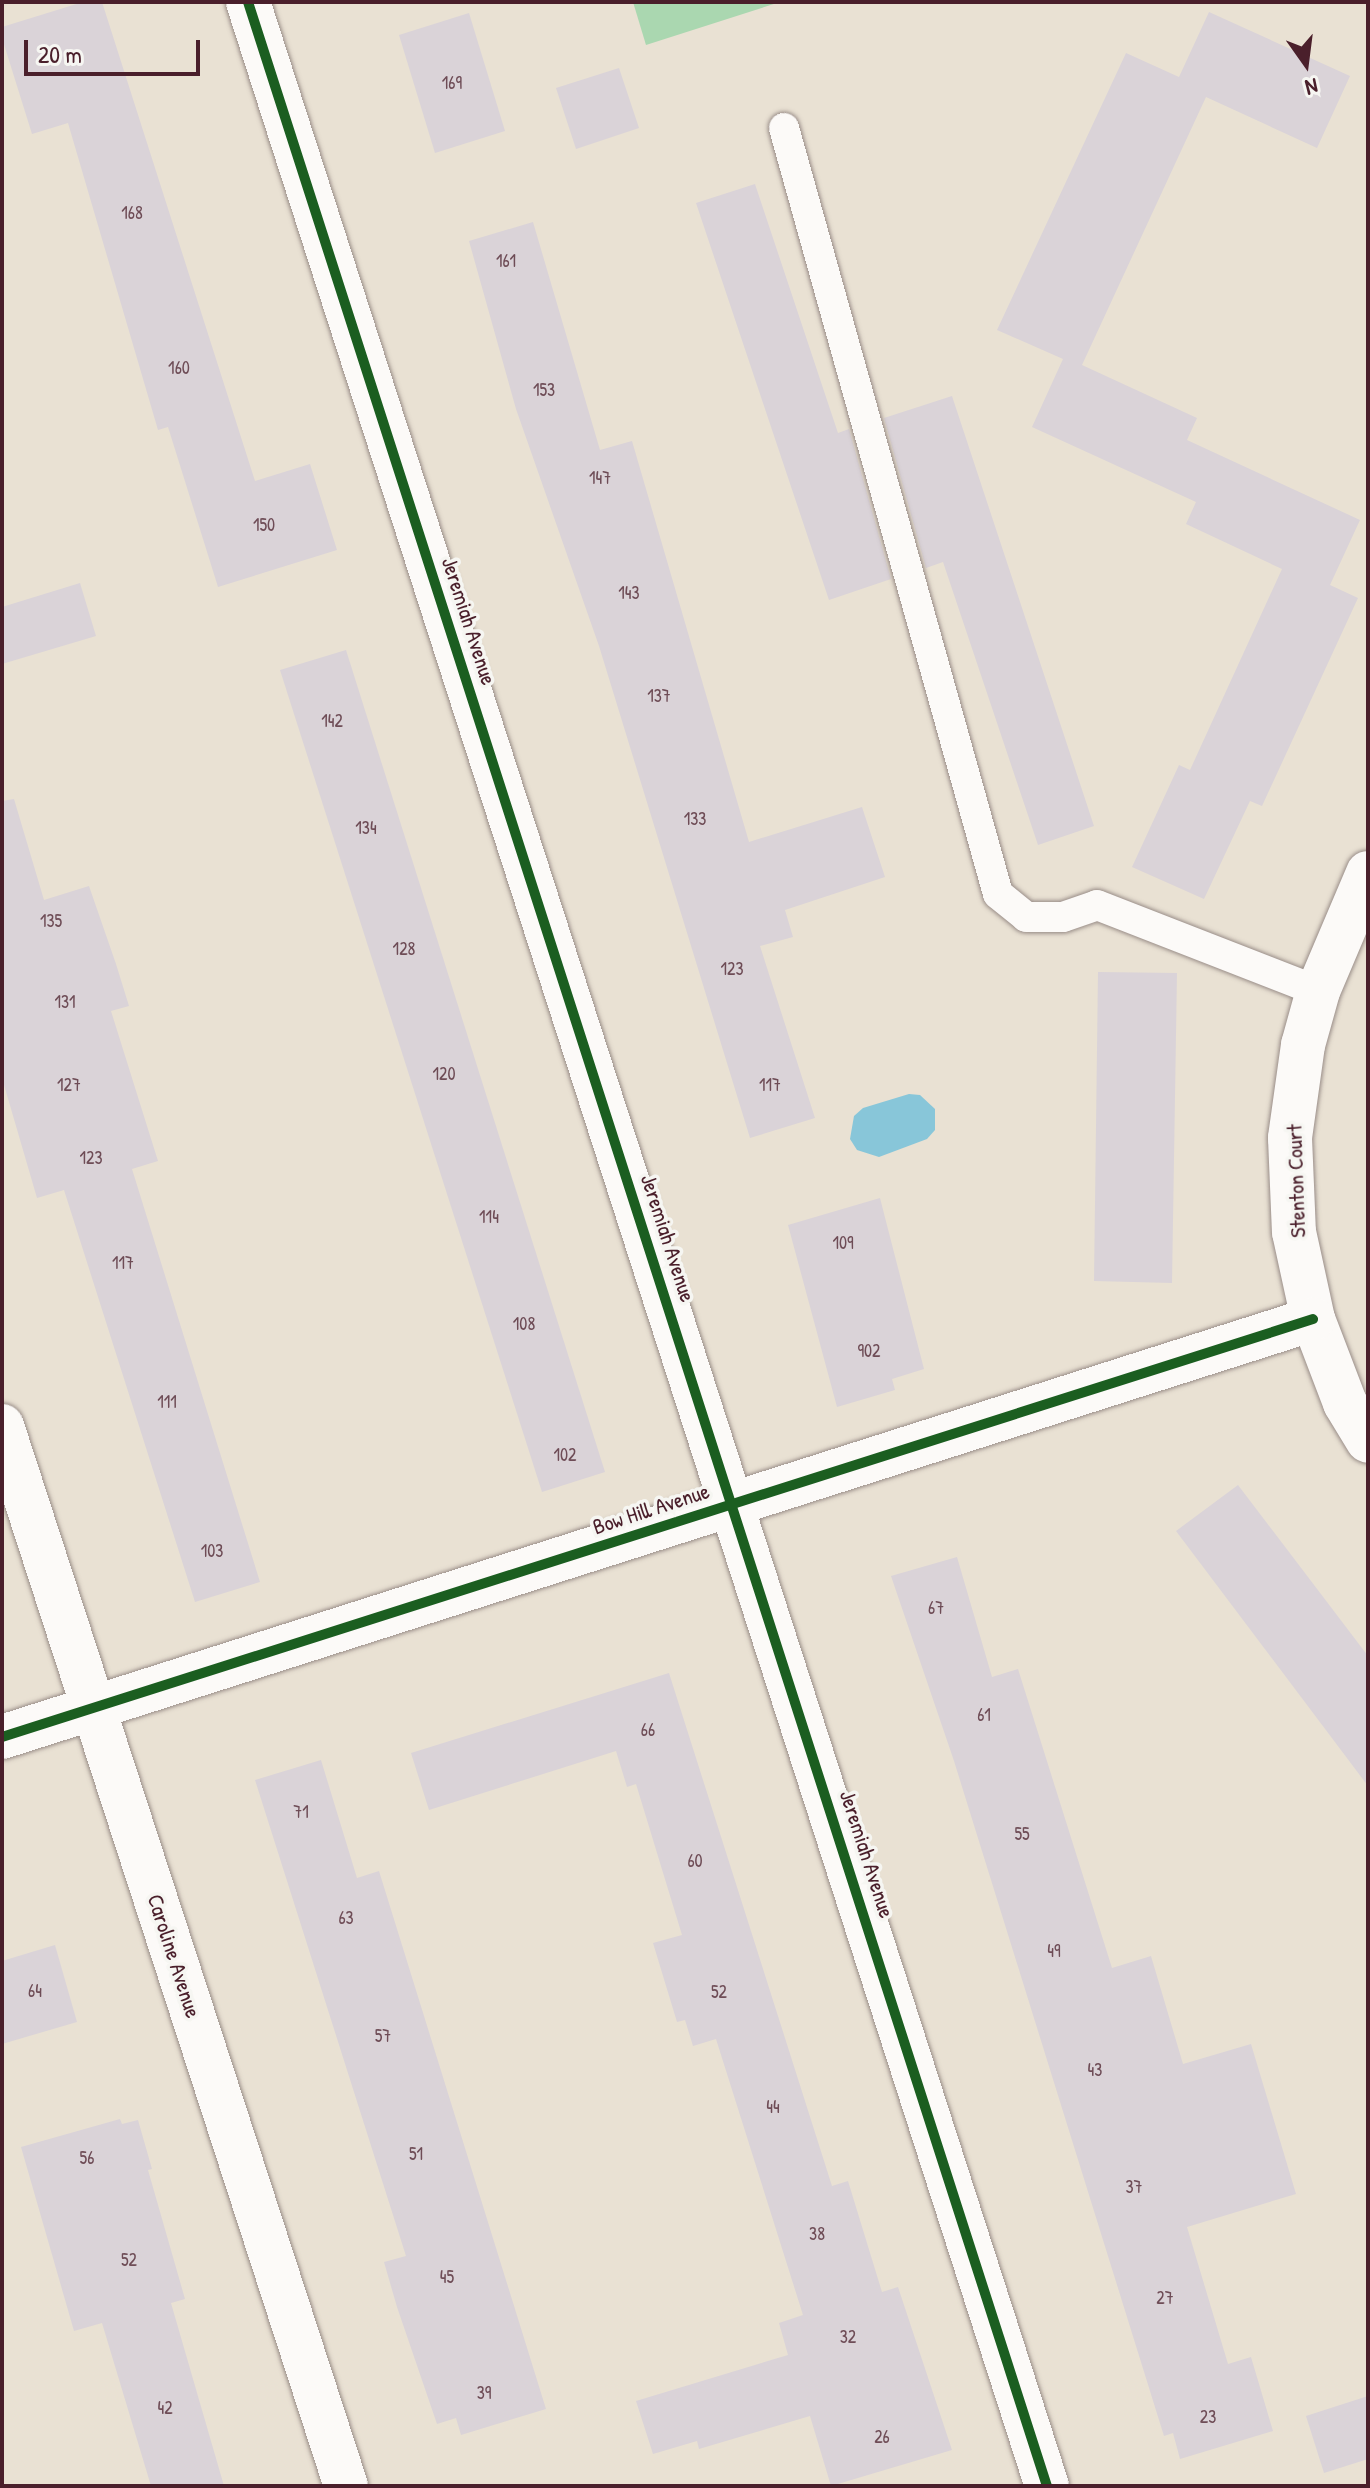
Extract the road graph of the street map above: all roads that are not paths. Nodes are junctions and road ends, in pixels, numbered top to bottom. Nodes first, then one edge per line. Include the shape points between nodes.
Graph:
1 (248, 2) edge
2 (784, 128) dead end
3 (1368, 873) edge
4 (1318, 991) junction
5 (1313, 1319) junction
6 (2, 1426) edge
7 (1368, 1441) edge
8 (733, 1504) junction
9 (94, 1708) junction
10 (2, 1737) edge
11 (346, 2486) edge
12 (1047, 2486) edge

1 - 8 street, Jeremiah Avenue
2 - 4 lane via 998,894 1026,917 1063,917 1097,905
3 - 4 street, Stenton Court
4 - 5 street, Stenton Court via 1303,1045 1290,1138 1294,1232
5 - 7 street, Stenton Court via 1345,1403
5 - 8 street, Bow Hill Avenue
6 - 9 street, Caroline Avenue
8 - 9 street, Bow Hill Avenue
8 - 12 street, Jeremiah Avenue
9 - 10 street, Bow Hill Avenue
9 - 11 street, Caroline Avenue

